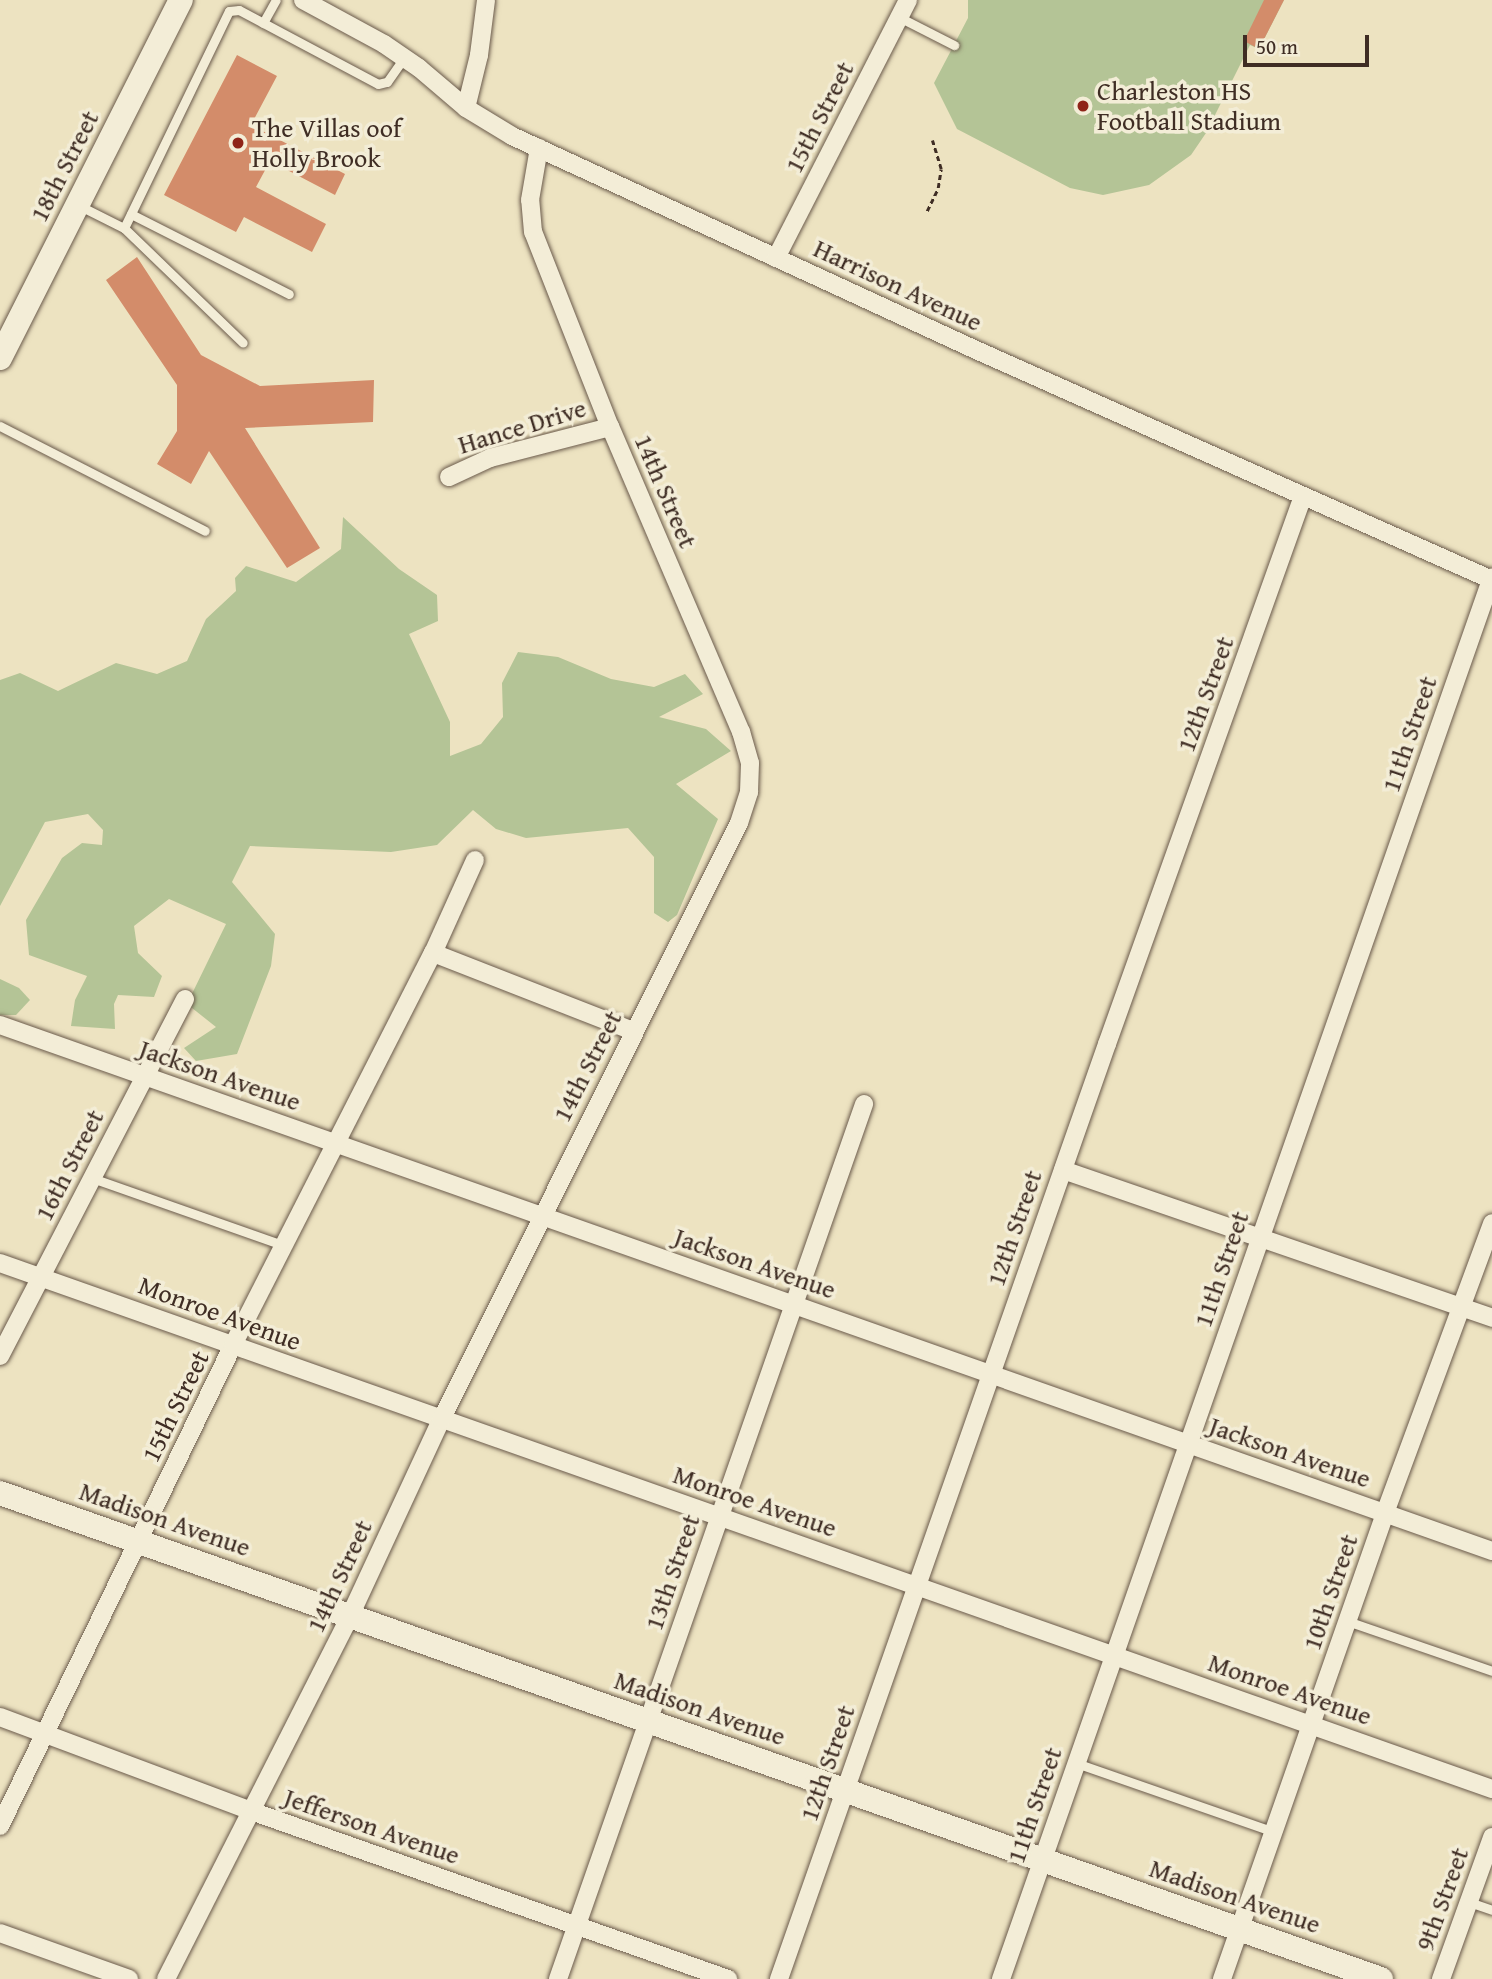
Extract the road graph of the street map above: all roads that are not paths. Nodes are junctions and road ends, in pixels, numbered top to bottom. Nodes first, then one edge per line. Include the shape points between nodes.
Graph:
1 (181, 0) edge
2 (276, 0) edge
3 (303, 0) edge
4 (486, 0) edge
5 (908, 0) edge
6 (899, 17) junction
7 (263, 23) junction
8 (954, 45) dead end
9 (404, 58) junction
10 (466, 108) junction
11 (539, 148) junction
12 (78, 204) junction
13 (131, 214) junction
14 (124, 228) junction
15 (776, 258) junction
16 (289, 294) dead end
17 (243, 343) dead end
18 (0, 358) edge
19 (0, 426) edge
20 (610, 427) junction
21 (449, 477) dead end
22 (1303, 496) junction
23 (205, 531) dead end
24 (1492, 579) edge
25 (475, 860) dead end
26 (433, 953) junction
27 (186, 999) dead end
28 (0, 1025) edge
29 (633, 1031) junction
30 (145, 1076) junction
31 (864, 1104) dead end
32 (337, 1144) junction
33 (1063, 1170) junction
34 (92, 1178) junction
35 (541, 1216) junction
36 (1492, 1223) edge
37 (1260, 1239) junction
38 (285, 1246) junction
39 (0, 1263) edge
40 (41, 1277) junction
41 (794, 1305) junction
42 (1461, 1307) junction
43 (1492, 1318) edge
44 (233, 1345) junction
45 (0, 1356) edge
46 (991, 1374) junction
47 (441, 1420) junction
48 (1188, 1444) junction
49 (0, 1493) edge
50 (1385, 1513) junction
51 (720, 1517) junction
52 (140, 1542) junction
53 (1492, 1551) edge
54 (917, 1586) junction
55 (350, 1616) junction
56 (1347, 1621) junction
57 (1114, 1656) junction
58 (1492, 1671) edge
59 (0, 1717) edge
60 (648, 1721) junction
61 (1311, 1725) junction
62 (47, 1734) junction
63 (1076, 1763) junction
64 (1492, 1789) edge
65 (845, 1790) junction
66 (251, 1811) junction
67 (0, 1826) edge
68 (1274, 1832) junction
69 (1492, 1837) edge
70 (1042, 1860) junction
71 (1469, 1902) junction
72 (1492, 1910) edge
73 (577, 1926) junction
74 (1240, 1929) junction
75 (0, 1933) edge
76 (129, 1979) edge
77 (166, 1979) edge
78 (558, 1979) edge
79 (728, 1979) edge
80 (779, 1979) edge
81 (1001, 1979) edge
82 (1222, 1979) edge
83 (1381, 1979) edge
84 (1441, 1979) edge

1 - 12 street, 18th Street
2 - 7 lane
3 - 9 street, Harrison Avenue
4 - 10 street
5 - 6 street, 15th Street
6 - 8 lane
6 - 15 street, 15th Street
7 - 9 lane via 378,84 387,82
7 - 13 lane via 239,10 229,11
9 - 10 street, Harrison Avenue
10 - 11 street, Harrison Avenue
11 - 15 street, Harrison Avenue
11 - 20 street, 14th Street via 530,200 533,232
12 - 14 lane
12 - 18 street, 18th Street
13 - 14 lane
13 - 16 lane
14 - 17 lane
15 - 22 street, Harrison Avenue
19 - 23 lane
20 - 21 street, Hance Drive via 490,458
20 - 29 street, 14th Street via 741,732 750,763 749,792 739,823
22 - 24 street, Harrison Avenue
22 - 33 street, 12th Street
24 - 37 street, 11th Street
25 - 26 street, 15th Street
26 - 29 street
26 - 32 street, 15th Street
27 - 30 street, 16th Street
28 - 30 street, Jackson Avenue
29 - 35 street, 14th Street
30 - 32 street, Jackson Avenue
30 - 34 street, 16th Street
31 - 41 street, 13th Street
32 - 35 street, Jackson Avenue
32 - 38 street, 15th Street
33 - 37 street
33 - 46 street, 12th Street
34 - 38 lane
34 - 40 street, 16th Street
35 - 41 street, Jackson Avenue
35 - 47 street, 14th Street
36 - 42 street, 10th Street
37 - 42 street
37 - 48 street, 11th Street
38 - 44 street, 15th Street
39 - 40 street, Monroe Avenue
40 - 44 street, Monroe Avenue
40 - 45 street, 16th Street
41 - 46 street, Jackson Avenue
41 - 51 street, 13th Street
42 - 43 street
42 - 50 street, 10th Street
44 - 47 street, Monroe Avenue
44 - 52 street, 15th Street
46 - 48 street, Jackson Avenue
46 - 54 street, 12th Street
47 - 51 street, Monroe Avenue
47 - 55 street, 14th Street
48 - 50 street, Jackson Avenue
48 - 57 street, 11th Street
49 - 52 street, Madison Avenue
50 - 53 street, Jackson Avenue
50 - 56 street, 10th Street
51 - 54 street, Monroe Avenue
51 - 60 street, 13th Street
52 - 55 street, Madison Avenue
52 - 62 street, 15th Street
54 - 57 street, Monroe Avenue
54 - 65 street, 12th Street
55 - 60 street, Madison Avenue
55 - 66 street, 14th Street
56 - 58 lane
56 - 61 street, 10th Street
57 - 61 street, Monroe Avenue
57 - 63 street, 11th Street
59 - 62 street, Jefferson Avenue
60 - 65 street, Madison Avenue
60 - 73 street, 13th Street
61 - 64 street, Monroe Avenue
61 - 68 street, 10th Street
62 - 66 street, Jefferson Avenue
62 - 67 street, 15th Street
63 - 68 lane
63 - 70 street, 11th Street
65 - 70 street, Madison Avenue
65 - 80 street, 12th Street
66 - 73 street, Jefferson Avenue
66 - 77 street, 14th Street
68 - 74 street, 10th Street
69 - 71 street, 9th Street
70 - 74 street, Madison Avenue
70 - 81 street, 11th Street
71 - 72 lane
71 - 84 street, 9th Street
73 - 78 street, 13th Street
73 - 79 street, Jefferson Avenue
74 - 82 street, 10th Street
74 - 83 street, Madison Avenue
75 - 76 street

